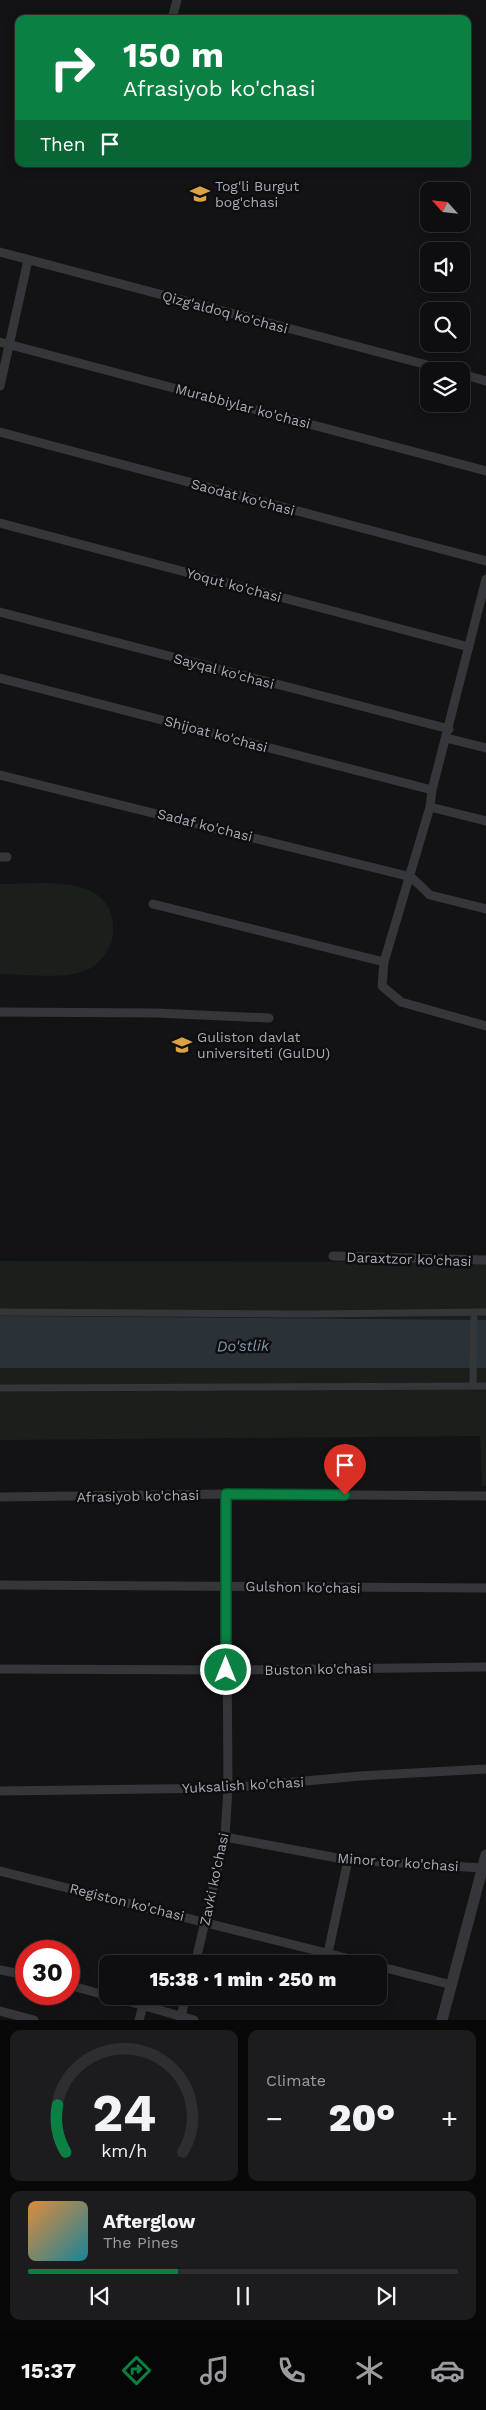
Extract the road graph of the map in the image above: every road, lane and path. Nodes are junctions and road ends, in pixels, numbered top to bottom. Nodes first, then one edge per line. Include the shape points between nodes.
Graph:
1 (177, 0) edge
2 (173, 15) edge
3 (0, 252) edge
4 (28, 260) junction
5 (0, 342) edge
6 (10, 344) junction
7 (420, 363) edge
8 (470, 377) edge
9 (486, 381) edge
10 (0, 386) edge
11 (0, 432) edge
12 (486, 471) edge
13 (0, 523) edge
14 (486, 561) edge
15 (486, 579) edge
16 (0, 612) edge
17 (469, 647) junction
18 (0, 678) edge
19 (448, 733) junction
20 (486, 748) edge
21 (0, 775) edge
22 (432, 790) junction
23 (430, 808) junction
24 (486, 821) edge
25 (410, 877) junction
26 (153, 904) dead end
27 (486, 909) edge
28 (384, 962) junction
29 (0, 1012) edge
30 (269, 1018) dead end
31 (486, 1026) edge
32 (333, 1256) dead end
33 (486, 1260) edge
34 (0, 1312) edge
35 (474, 1312) junction
36 (486, 1312) edge
37 (472, 1386) junction
38 (486, 1386) edge
39 (0, 1388) edge
40 (226, 1494) junction
41 (486, 1496) edge
42 (0, 1498) edge
43 (0, 1585) edge
44 (226, 1586) junction
45 (486, 1588) edge
46 (486, 1667) edge
47 (0, 1669) edge
48 (226, 1670) junction
49 (486, 1769) edge
50 (228, 1788) junction
51 (0, 1792) edge
52 (225, 1837) junction
53 (486, 1855) edge
54 (348, 1860) junction
55 (483, 1868) junction
56 (0, 1871) edge
57 (205, 1922) junction
58 (328, 1953) junction
59 (197, 1955) edge
60 (336, 1955) edge
61 (387, 1968) edge
62 (0, 1970) edge
63 (15, 1973) edge
64 (452, 1985) junction
65 (80, 1988) edge
66 (99, 1993) edge
67 (140, 2005) edge
68 (184, 2005) edge
69 (143, 2006) junction
70 (0, 2011) edge
71 (181, 2018) edge
72 (34, 2020) edge
73 (139, 2020) edge
74 (194, 2020) edge
75 (442, 2020) edge

1 - 2 street
3 - 4 street, Qizg'aldoq ko'chasi
4 - 6 street
4 - 7 street, Qizg'aldoq ko'chasi
5 - 6 street, Murabbiylar ko'chasi
6 - 10 street
6 - 12 street, Murabbiylar ko'chasi
8 - 9 street
11 - 14 street, Saodat ko'chasi
13 - 17 street, Yoqut ko'chasi
15 - 17 street
16 - 19 street, Sayqal ko'chasi
17 - 19 street
18 - 22 street, Shijoat ko'chasi
19 - 20 street
19 - 22 street
21 - 25 street, Sadaf ko'chasi
22 - 23 street
23 - 24 street
23 - 25 street
25 - 27 street via 430,895
25 - 28 street
26 - 28 street
28 - 31 street via 382,986 401,1002
29 - 30 street
32 - 33 street, Daraxtzor ko'chasi
34 - 35 street
35 - 36 street
35 - 37 street
37 - 38 street
37 - 39 street
40 - 41 street, Afrasiyob ko'chasi
40 - 42 street, Afrasiyob ko'chasi
40 - 44 street, Zavki ko'chasi
43 - 44 street, Gulshon ko'chasi
44 - 45 street, Gulshon ko'chasi
44 - 48 street, Zavki ko'chasi
46 - 48 street, Buston ko'chasi
47 - 48 street, Buston ko'chasi
48 - 50 street, Zavki ko'chasi
49 - 50 street, Yuksalish ko'chasi
50 - 51 street, Yuksalish ko'chasi
50 - 52 street, Zavki ko'chasi
52 - 54 street, Minor tor ko'chasi
52 - 57 street, Zavki ko'chasi
53 - 55 street
54 - 55 street, Minor tor ko'chasi
54 - 58 street
55 - 64 street
56 - 57 street, Registon ko'chasi
57 - 58 street, Registon ko'chasi
57 - 59 street, Zavki ko'chasi
58 - 60 street, Registon ko'chasi
61 - 64 street
62 - 63 street
64 - 75 street
65 - 66 street
67 - 69 street
68 - 71 street
69 - 71 street
69 - 73 street
70 - 72 street
71 - 74 street

